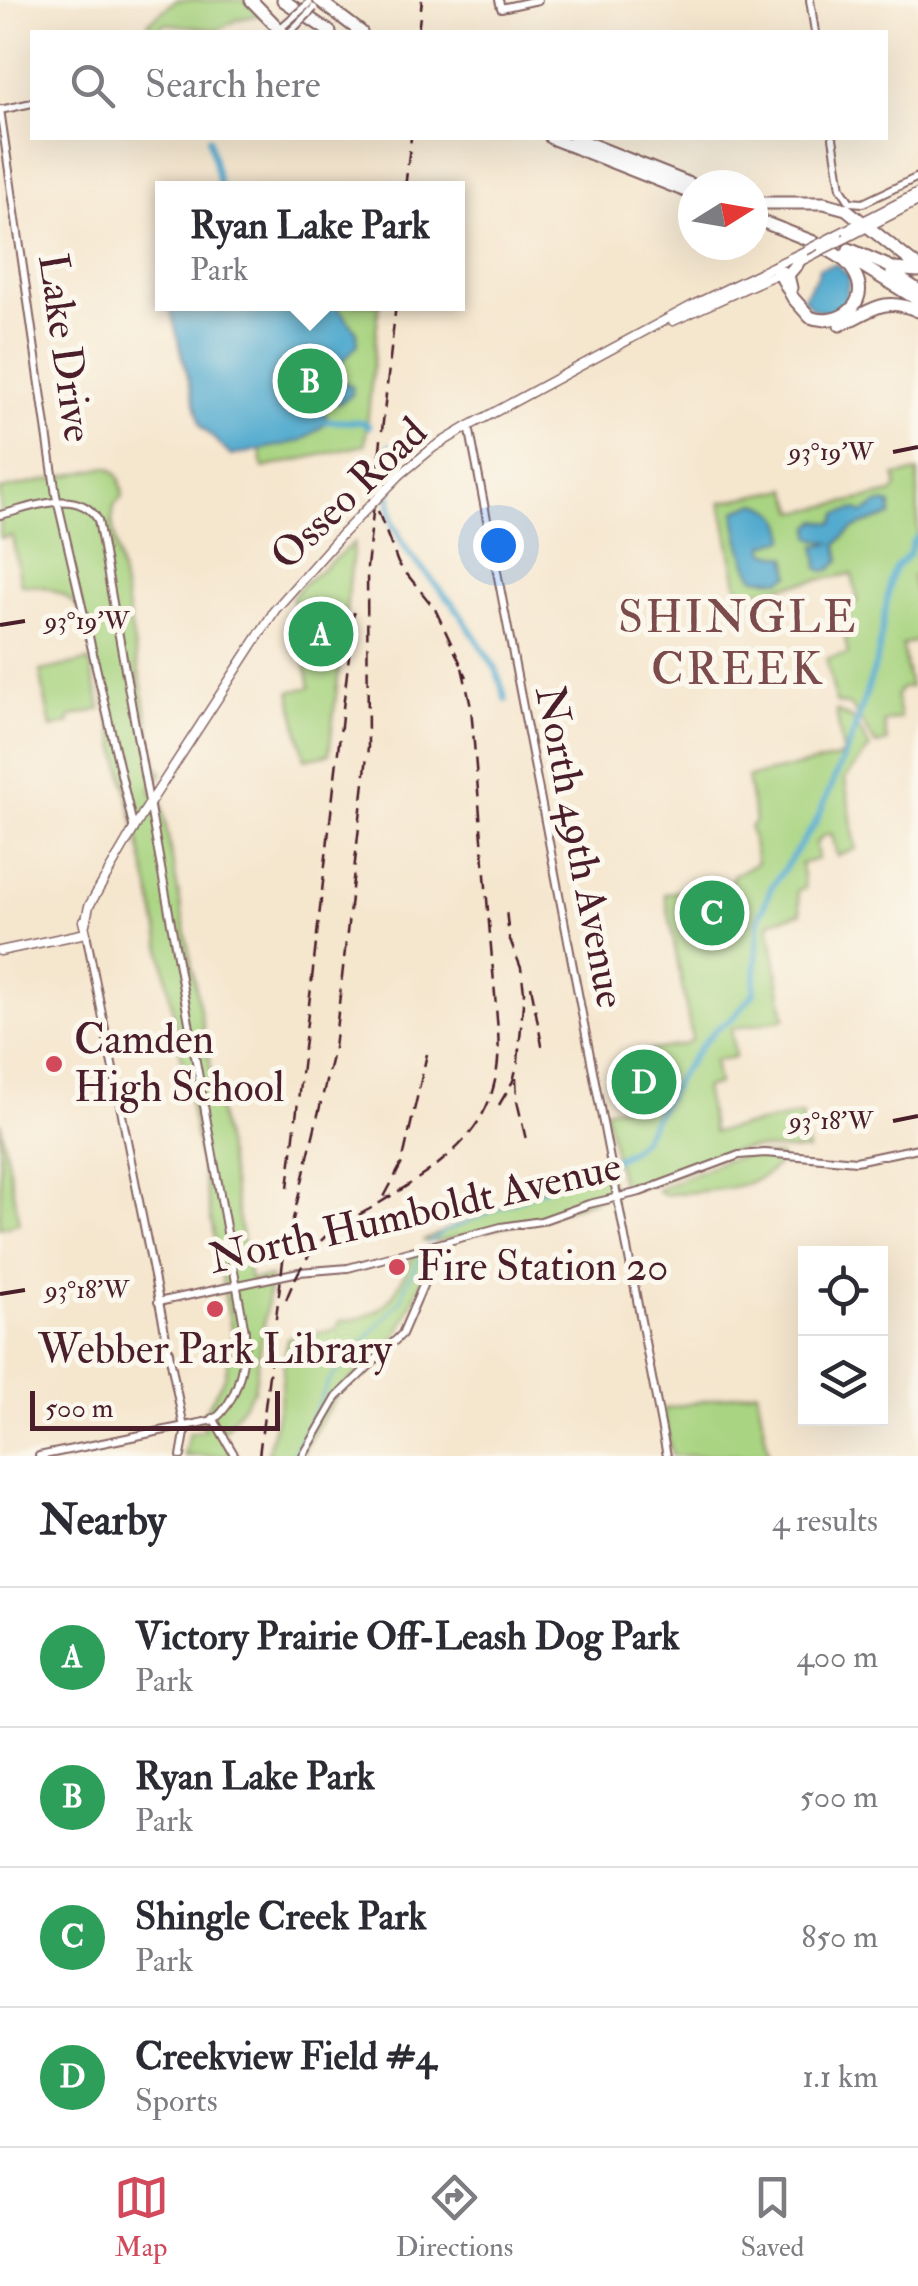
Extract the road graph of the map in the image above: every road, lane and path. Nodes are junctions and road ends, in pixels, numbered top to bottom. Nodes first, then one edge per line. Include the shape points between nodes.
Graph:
1 (250, 0) edge
2 (270, 0) edge
3 (283, 0) edge
4 (538, 0) edge
5 (810, 0) edge
6 (315, 2) edge
7 (500, 4) edge
8 (282, 30) edge
9 (313, 30) edge
10 (327, 30) edge
11 (358, 30) edge
12 (815, 30) edge
13 (30, 103) edge
14 (0, 109) edge
15 (556, 140) edge
16 (580, 140) edge
17 (833, 140) edge
18 (918, 177) edge
19 (678, 180) edge
20 (678, 188) edge
21 (918, 193) edge
22 (918, 201) edge
23 (768, 202) edge
24 (768, 218) edge
25 (867, 224) junction
26 (768, 225) edge
27 (844, 240) junction
28 (806, 252) junction
29 (918, 269) edge
30 (775, 271) junction
31 (918, 290) edge
32 (918, 300) edge
33 (802, 310) junction
34 (918, 311) edge
35 (468, 426) junction
36 (58, 502) junction
37 (0, 515) edge
38 (150, 804) junction
39 (133, 828) junction
40 (85, 928) junction
41 (0, 952) edge
42 (918, 1148) edge
43 (616, 1197) junction
44 (435, 1244) junction
45 (238, 1285) junction
46 (158, 1302) junction
47 (213, 1418) junction
48 (184, 1428) junction
49 (182, 1454) edge
50 (38, 1456) edge
51 (235, 1456) edge
52 (303, 1456) edge
53 (667, 1456) edge

1 - 8 highway
2 - 9 highway
3 - 10 highway
4 - 7 street
5 - 12 street
6 - 8 street, bridge
6 - 11 highway
13 - 14 street
14 - 36 street, Lake Drive
15 - 20 highway
16 - 19 highway
17 - 18 street via 840,188 850,202 863,203
21 - 25 main road
22 - 25 main road
23 - 25 highway via 828,204
24 - 27 highway
25 - 27 main road, Osseo Road
25 - 29 highway
26 - 28 highway
27 - 28 main road, Osseo Road, bridge
27 - 29 highway via 895,269
27 - 31 highway
28 - 30 main road, Osseo Road
28 - 32 highway via 860,263
28 - 33 highway via 787,279
28 - 33 highway via 848,264 859,291 853,308 838,319 818,320
30 - 33 highway
30 - 34 highway via 792,311 816,326 840,325 883,304
30 - 35 main road, Osseo Road via 693,305
35 - 38 main road, Osseo Road, bridge via 401,474 275,610
35 - 43 street, North 49th Avenue
36 - 37 street
36 - 38 street via 84,504 98,520
36 - 39 street, Lake Drive
38 - 39 main road, Osseo Road
38 - 45 street
39 - 40 main road, Osseo Road via 84,905
40 - 41 main road
40 - 46 street
42 - 43 street, North Humboldt Avenue via 856,1161 739,1155
43 - 44 street, North Humboldt Avenue
43 - 53 street, North 49th Avenue
44 - 45 street, North Humboldt Avenue via 348,1268
44 - 52 street via 402,1334 338,1398
45 - 46 street, North Humboldt Avenue
45 - 47 street via 244,1355 237,1385
46 - 48 street
47 - 48 street
47 - 51 street
48 - 49 street
48 - 50 street

